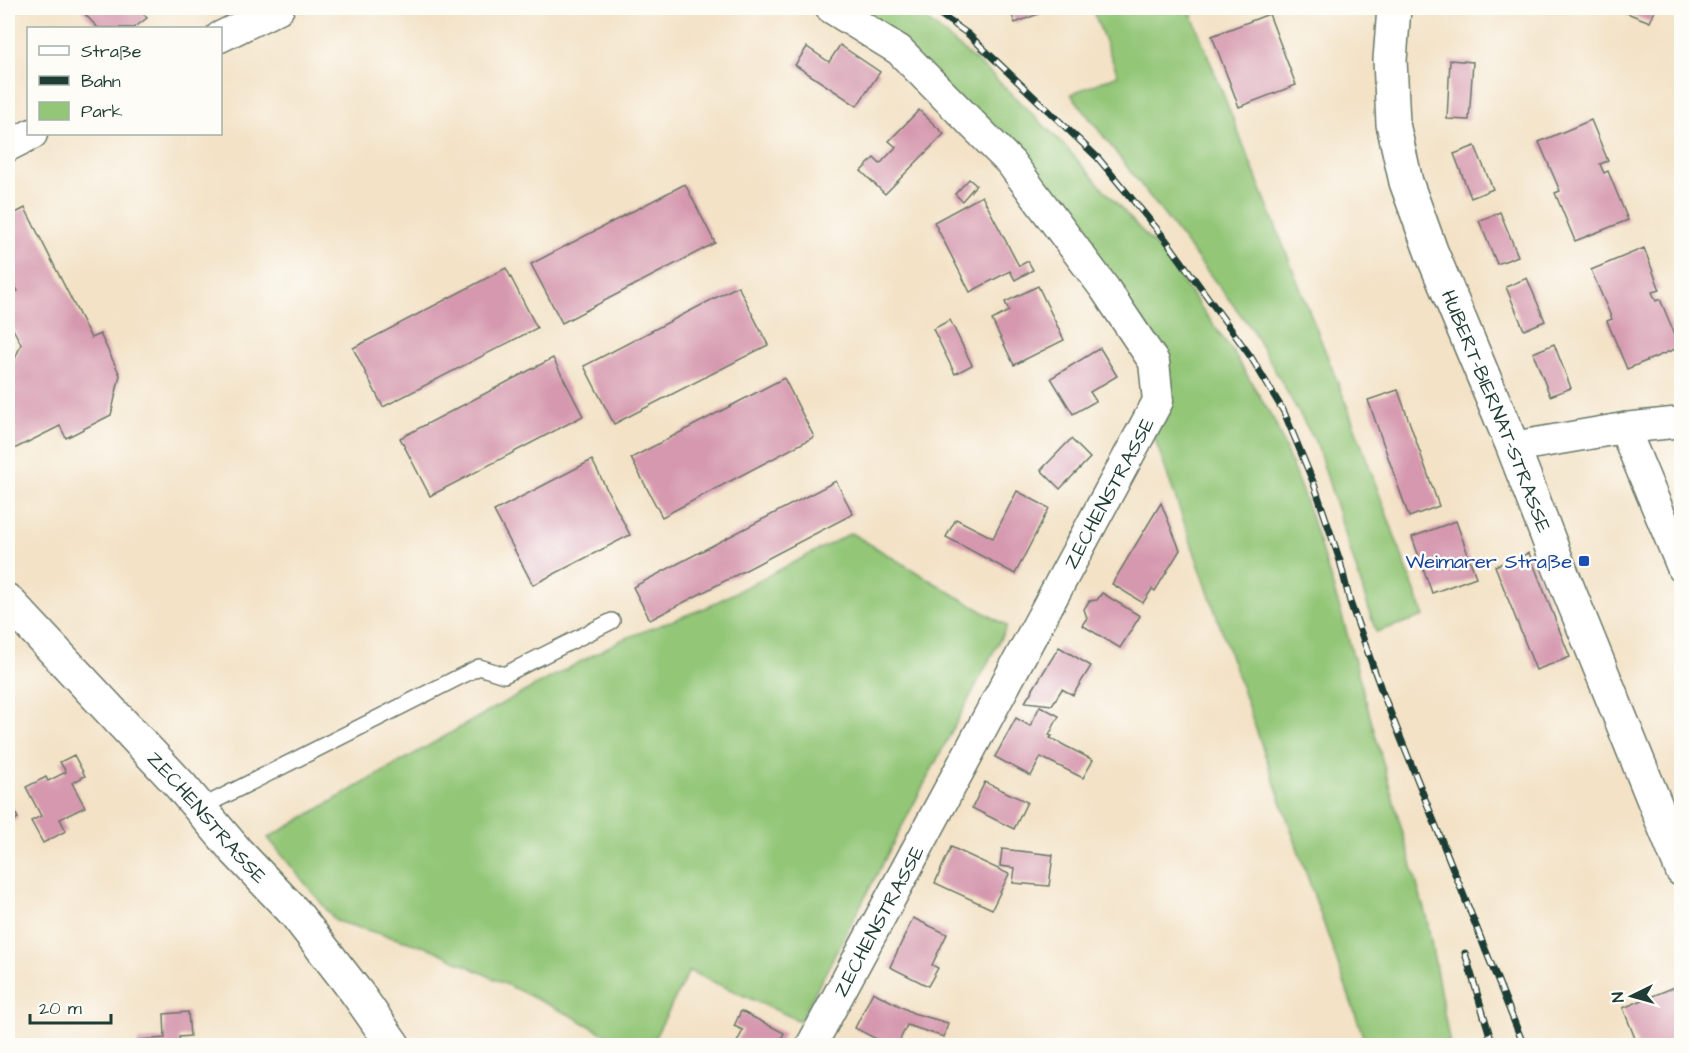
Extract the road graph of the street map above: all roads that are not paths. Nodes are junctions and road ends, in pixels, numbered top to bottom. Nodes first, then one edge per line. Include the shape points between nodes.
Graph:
1 (279, 8) edge
2 (831, 8) edge
3 (1394, 8) edge
4 (222, 36) edge
5 (30, 135) edge
6 (8, 146) edge
7 (1682, 422) edge
8 (1624, 428) junction
9 (1513, 447) junction
10 (1682, 567) edge
11 (8, 601) edge
12 (612, 621) dead end
13 (200, 808) junction
14 (1682, 870) edge
15 (394, 1046) edge
16 (811, 1046) edge

1 - 4 street
2 - 16 street, ZECHENSTRASSE via 898,50 1011,163 1154,362 1158,401
3 - 9 street, HUBERT-BIERNAT-STRASSE via 1390,60 1393,124 1406,182
5 - 6 street
7 - 8 street
8 - 9 street
8 - 10 street
9 - 14 street, HUBERT-BIERNAT-STRASSE
11 - 13 street, ZECHENSTRASSE
12 - 13 lane via 504,675 478,668
13 - 15 street, ZECHENSTRASSE via 295,914

